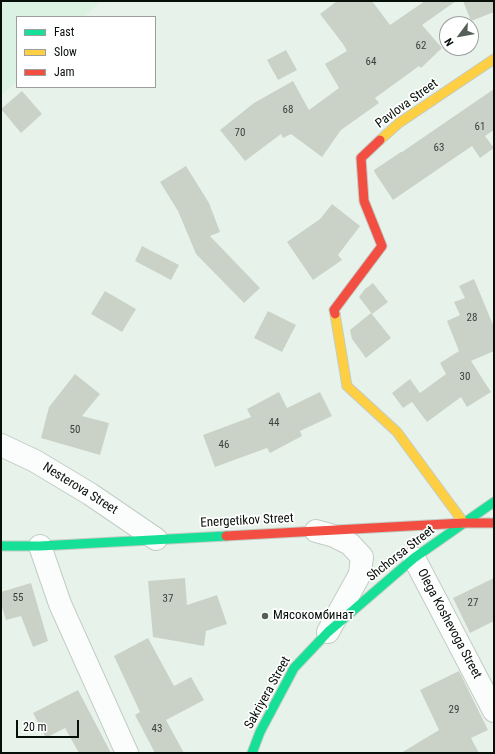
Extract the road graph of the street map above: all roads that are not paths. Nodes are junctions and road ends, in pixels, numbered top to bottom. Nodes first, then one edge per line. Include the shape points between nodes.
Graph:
1 (494, 59) edge
2 (1, 444) edge
3 (494, 502) edge
4 (464, 523) junction
5 (494, 523) edge
6 (316, 531) junction
7 (156, 539) junction
8 (1, 546) edge
9 (40, 546) junction
10 (414, 558) junction
11 (328, 632) junction
12 (494, 711) edge
13 (127, 753) edge
14 (252, 753) edge

1 - 4 street, Pavlova Street via 399,123 361,158 364,201 382,246 334,310 347,386 396,432
2 - 7 street, Nesterova Street via 90,494
3 - 4 street, Shchorsa Street
4 - 5 street, Energetikov Street
4 - 6 street, Energetikov Street
4 - 10 street, Shchorsa Street
6 - 7 street, Energetikov Street
6 - 11 street via 350,544 362,557 360,574
7 - 9 street, Energetikov Street
8 - 9 street, Energetikov Street
9 - 13 street via 60,604
10 - 11 street, Shchorsa Street
10 - 12 street, Olega Koshevoga Street
11 - 14 street, Sakriyera Street via 294,668 260,732

